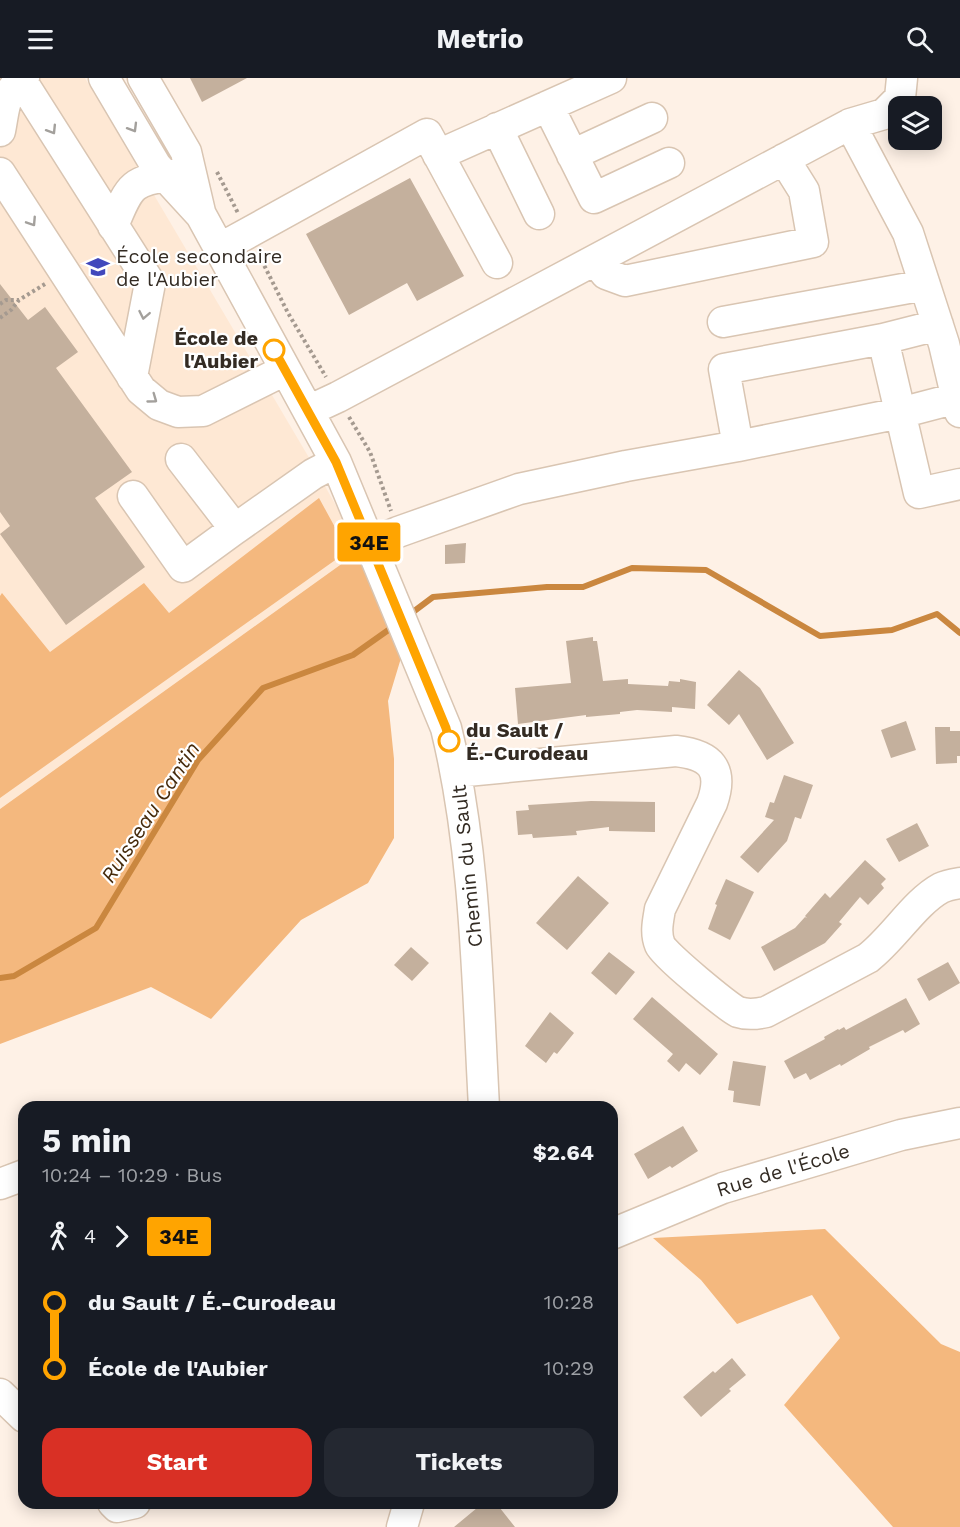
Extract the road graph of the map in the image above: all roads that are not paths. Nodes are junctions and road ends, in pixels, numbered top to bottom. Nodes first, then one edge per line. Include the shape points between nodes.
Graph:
1 (104, 78) edge
2 (143, 78) edge
3 (611, 78) edge
4 (902, 78) edge
5 (21, 79) edge
6 (548, 106) junction
7 (652, 118) dead end
8 (850, 124) junction
9 (497, 128) junction
10 (0, 130) edge
11 (438, 155) junction
12 (572, 155) junction
13 (784, 159) junction
14 (669, 162) dead end
15 (0, 173) edge
16 (178, 174) junction
17 (539, 214) dead end
18 (113, 226) junction
19 (219, 249) junction
20 (595, 260) junction
21 (497, 263) dead end
22 (925, 285) junction
23 (723, 322) dead end
24 (938, 325) junction
25 (882, 339) junction
26 (285, 370) junction
27 (132, 377) junction
28 (958, 405) edge
29 (308, 411) junction
30 (900, 414) junction
31 (738, 446) junction
32 (181, 459) dead end
33 (336, 462) junction
34 (960, 484) edge
35 (132, 496) dead end
36 (235, 529) junction
37 (370, 544) junction
38 (456, 772) junction
39 (960, 883) edge
40 (484, 1101) edge
41 (960, 1123) edge
42 (18, 1177) edge
43 (0, 1184) edge
44 (618, 1232) edge
45 (0, 1394) edge
46 (18, 1411) edge
47 (407, 1509) edge
48 (402, 1527) edge

1 -> 16 street, Chemin du Sault via 156,166
2 - 16 street, Chemin du Sault via 186,152
3 - 6 street
4 - 8 street via 900,98 884,114
5 - 10 street via 6,96
5 -> 18 street
6 - 9 street
6 - 12 street
7 - 12 street
8 - 13 street
8 - 22 street via 908,233
9 - 11 street
9 - 17 street
11 - 19 street via 427,134
11 - 21 street
12 - 14 street via 594,198
13 - 20 street
13 - 20 street via 804,191 813,242 626,281 606,274
15 -> 27 street
16 - 18 street via 138,183 126,196
16 - 19 street, Chemin du Sault
18 -> 27 street via 150,284
19 - 26 street, Chemin du Sault
20 - 29 street
22 - 23 street
22 - 24 street
24 - 25 street
24 - 28 street
25 - 30 street
25 - 31 street via 724,369
27 -> 26 street via 159,405 193,413
26 - 29 street, Chemin du Sault
28 - 30 street
29 - 33 street, Chemin du Sault
30 - 31 street
30 - 34 street via 919,493
31 - 37 street via 519,489
32 - 36 street
33 - 36 street
33 - 37 street, Chemin du Sault
35 - 36 street via 183,567
37 - 38 street, Chemin du Sault via 446,728
38 - 39 street via 676,751 706,759 717,774 717,788 660,909 657,926 661,946 672,960 738,1012 766,1012 868,958 928,898
38 - 40 street, Chemin du Sault via 474,906
41 - 44 street, Rue de l'École via 902,1135 734,1184
42 - 43 street
45 - 46 street
47 - 48 street

